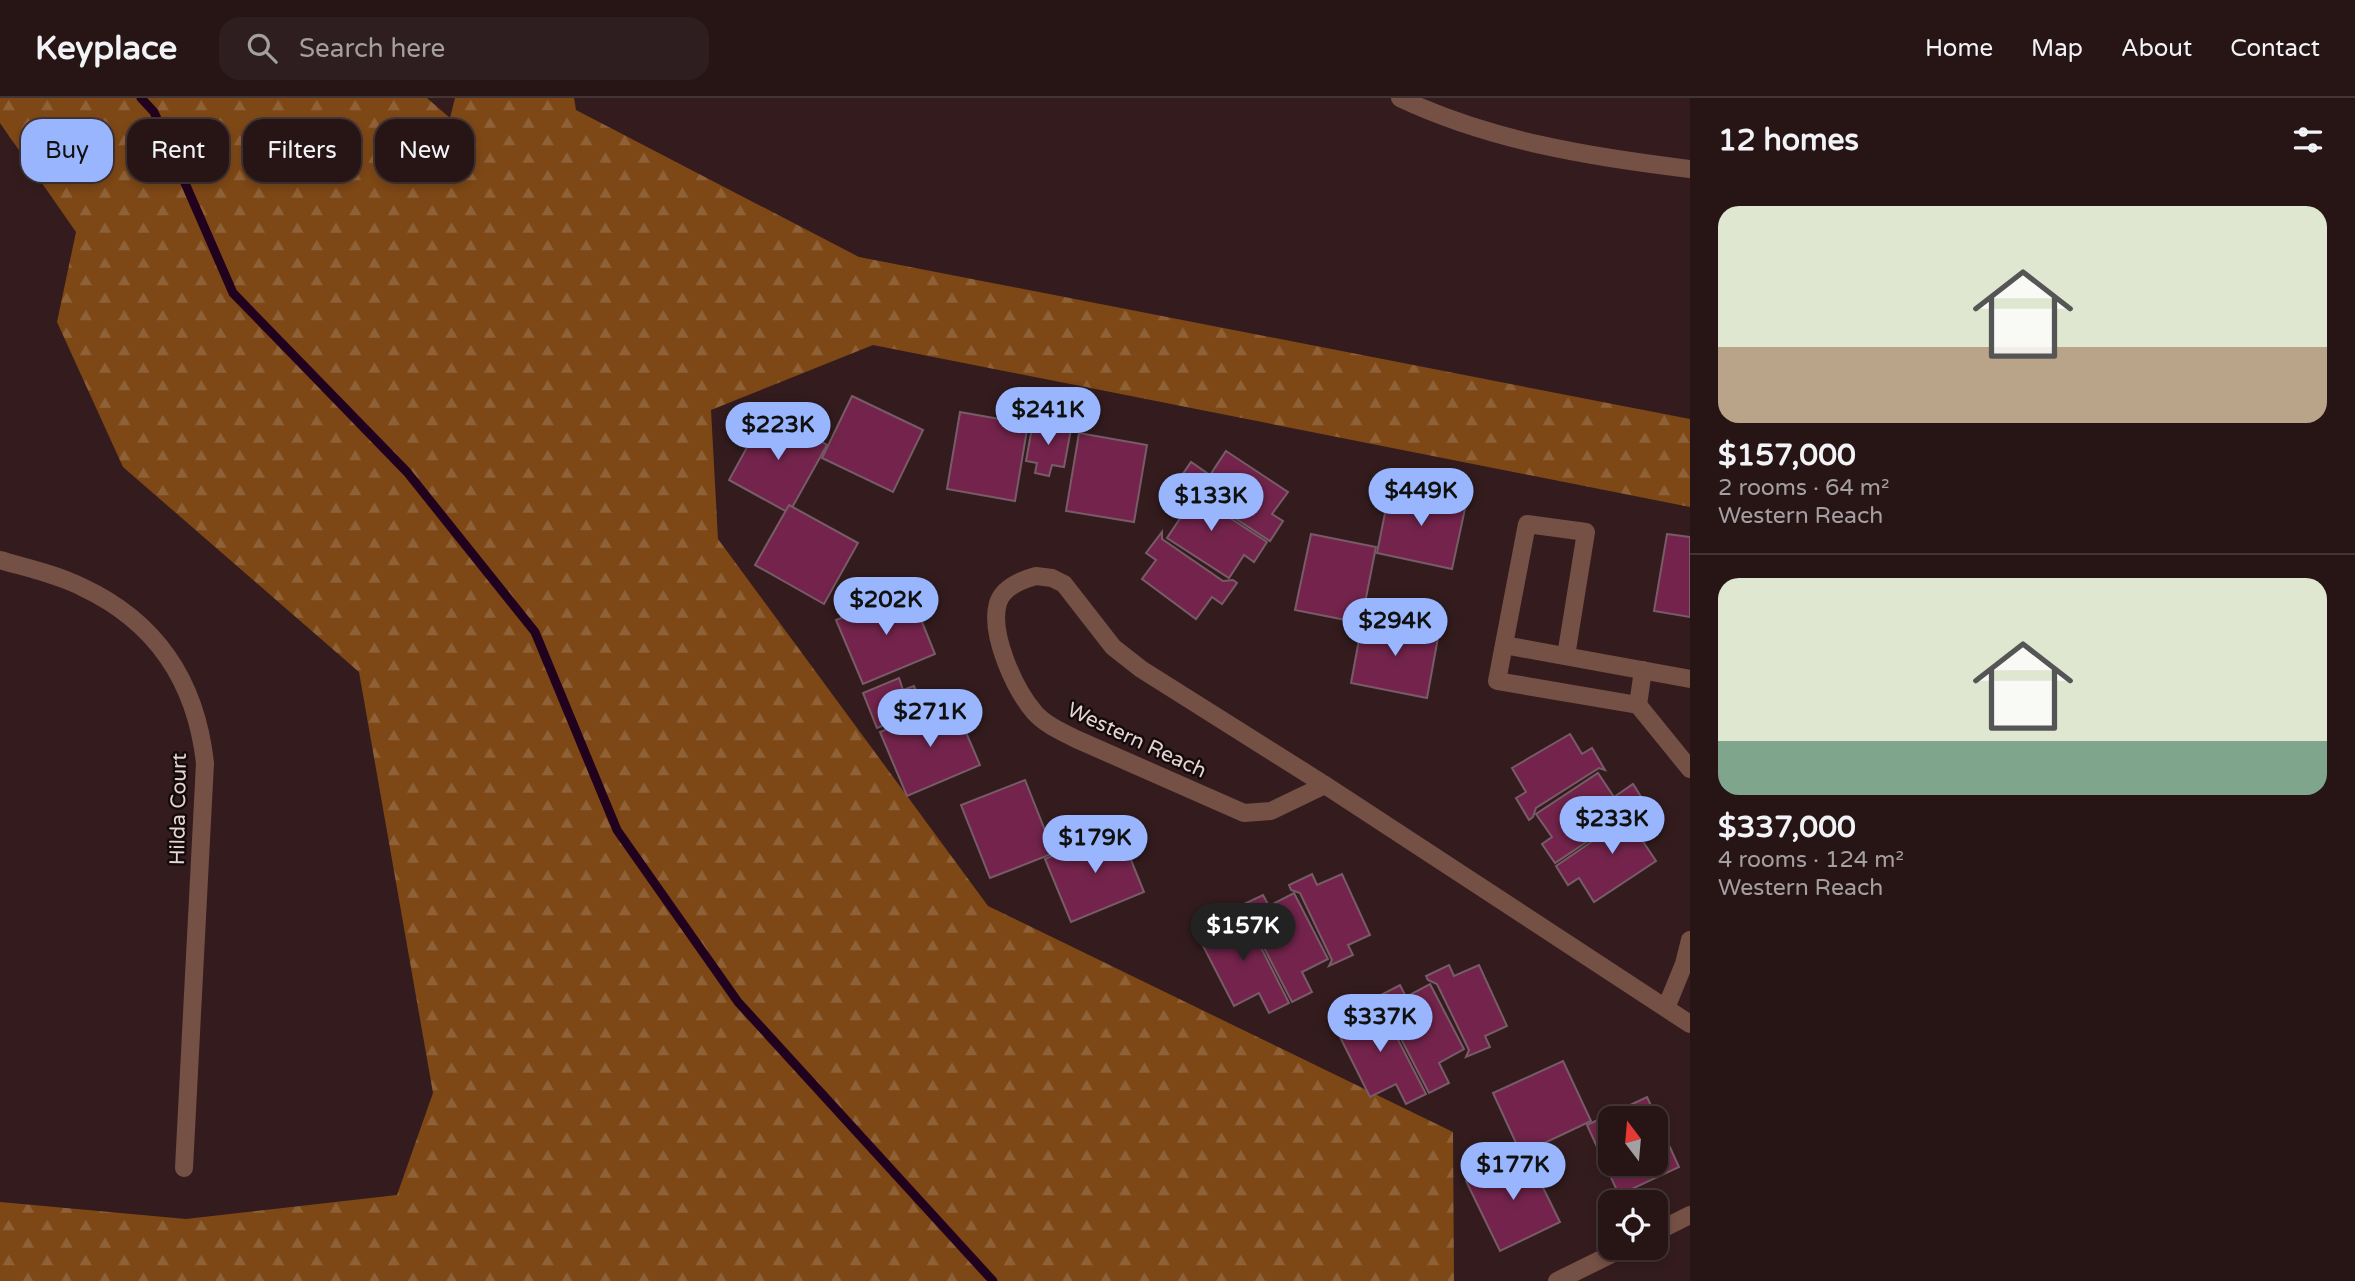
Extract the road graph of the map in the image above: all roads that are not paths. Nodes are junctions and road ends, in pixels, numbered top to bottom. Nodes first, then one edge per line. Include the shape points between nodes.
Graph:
1 (1400, 98) edge
2 (1690, 169) edge
3 (0, 560) edge
4 (1504, 645) junction
5 (1566, 656) junction
6 (1643, 670) junction
7 (1690, 679) edge
8 (1638, 705) junction
9 (1690, 769) edge
10 (1325, 785) junction
11 (1690, 940) edge
12 (1666, 1008) junction
13 (1690, 1024) edge
14 (184, 1168) dead end
15 (1690, 1215) edge
16 (1668, 1226) edge
17 (1600, 1260) edge
18 (1557, 1281) edge

1 - 2 street via 1517,140
3 - 14 street, Hilda Court via 82,586 140,623 168,656 197,718 205,763
4 - 5 street
4 - 5 street via 1527,524 1586,533
4 - 8 street via 1497,681
5 - 6 street
6 - 7 street
6 - 8 street
8 - 9 street
10 - 10 street, Western Reach via 1141,669 1113,647 1064,584 1036,576 1023,579 1008,588 999,602 996,622 1019,691 1052,726 1244,813 1271,811
10 - 12 street, Western Reach
11 - 12 street
12 - 13 street, Western Reach
15 - 16 street
17 - 18 street

